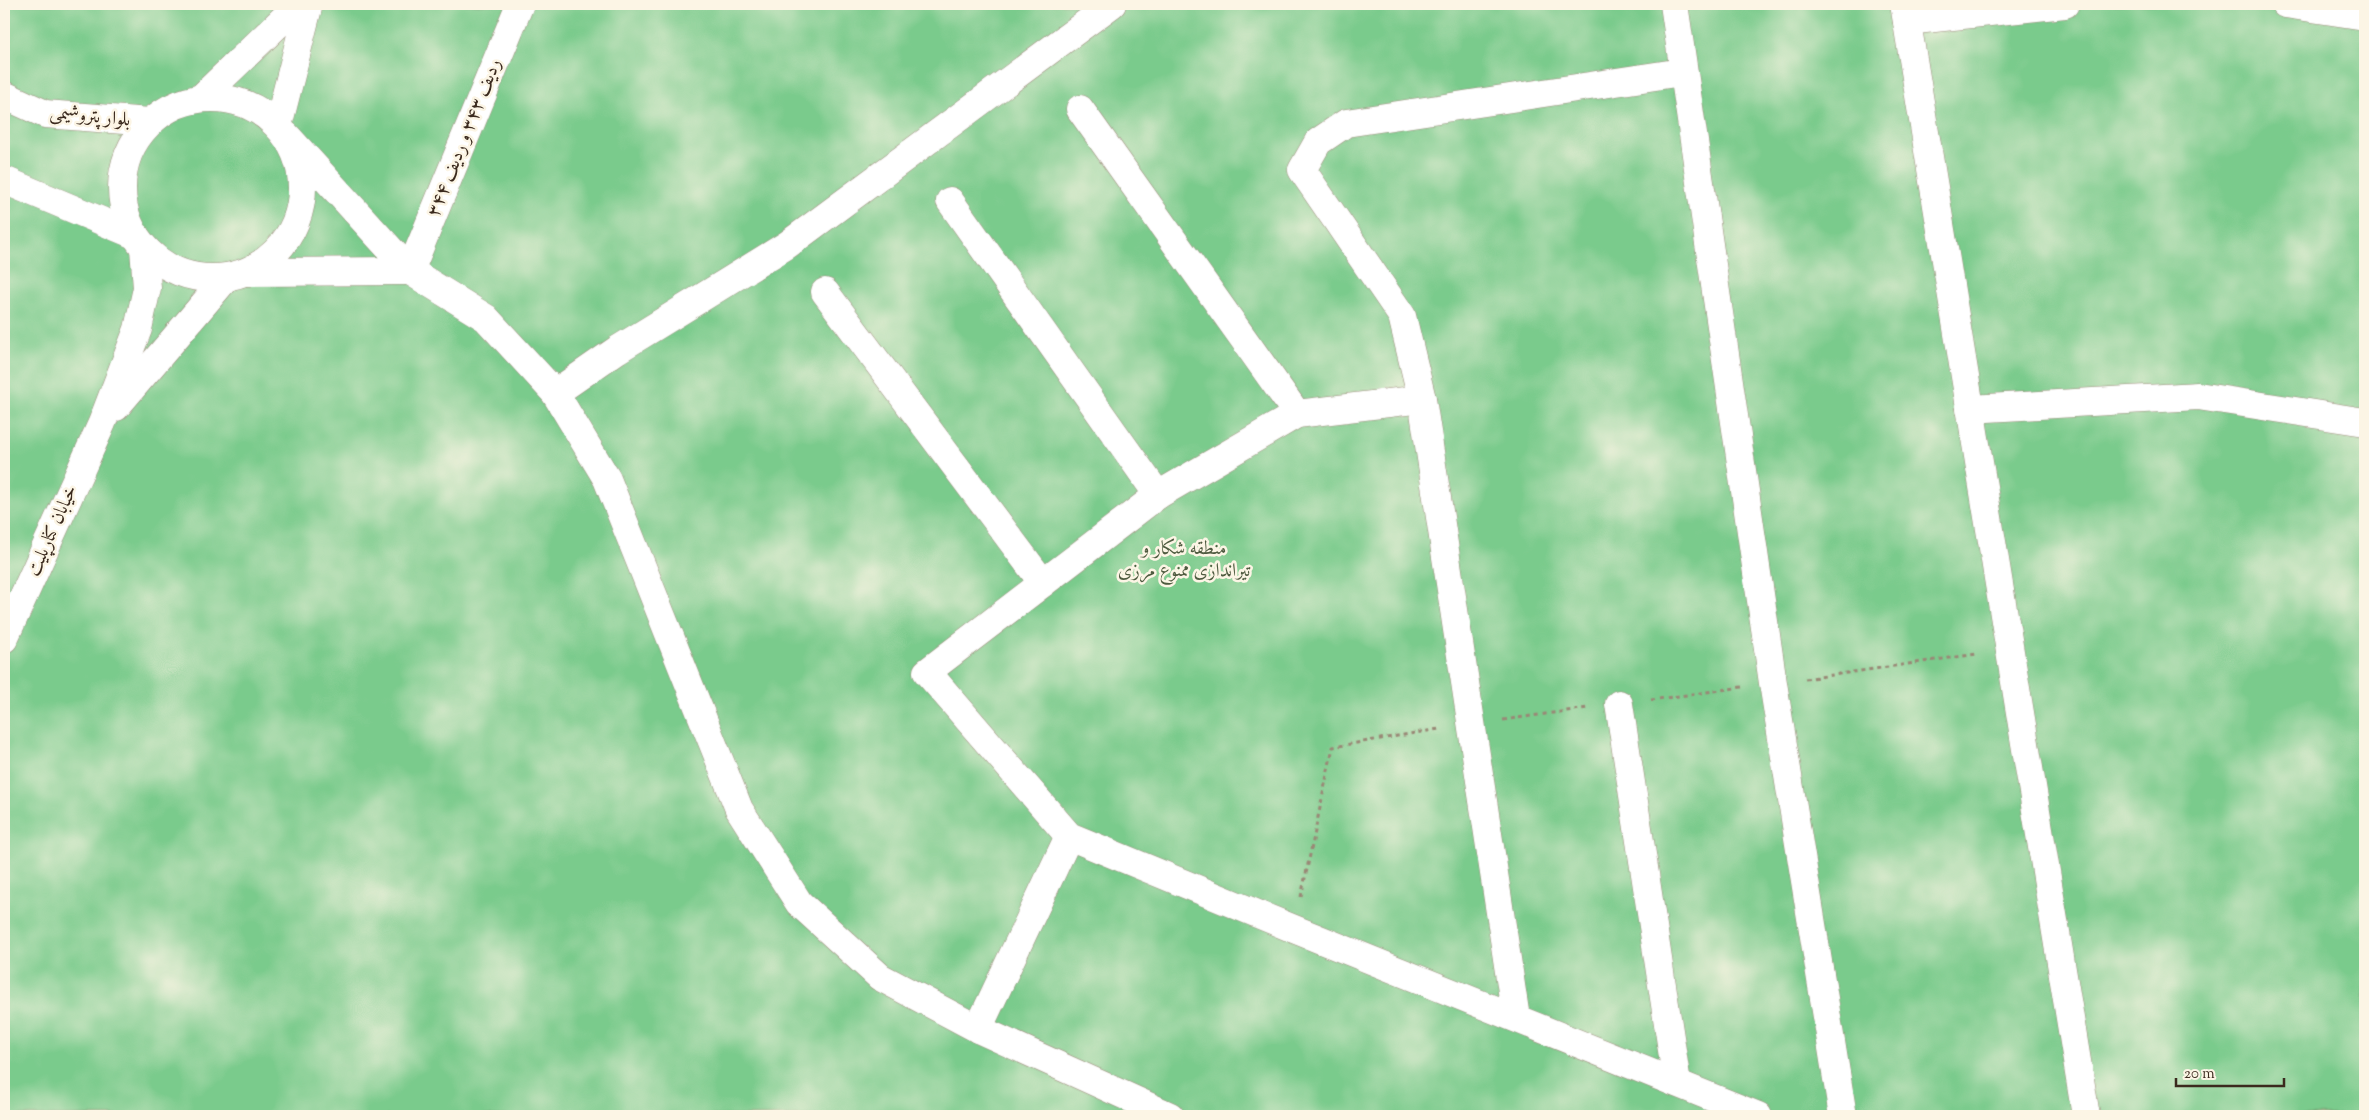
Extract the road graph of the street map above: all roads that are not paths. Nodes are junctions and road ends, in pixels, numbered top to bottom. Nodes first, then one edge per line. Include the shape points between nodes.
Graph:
1 (299, 4) edge
2 (310, 4) edge
3 (520, 4) edge
4 (1112, 4) edge
5 (1674, 4) edge
6 (2065, 4) edge
7 (2285, 4) edge
8 (1905, 12) edge
9 (2365, 16) edge
10 (1682, 72) junction
11 (4, 96) edge
12 (201, 98) junction
13 (1080, 108) dead end
14 (150, 122) junction
15 (282, 131) junction
16 (4, 180) edge
17 (950, 202) dead end
18 (139, 241) junction
19 (410, 271) junction
20 (237, 275) junction
21 (824, 292) dead end
22 (555, 393) junction
23 (1422, 399) junction
24 (1970, 409) junction
25 (1297, 414) junction
26 (2365, 422) edge
27 (102, 423) junction
28 (1158, 495) junction
29 (1043, 584) junction
30 (4, 639) edge
31 (1619, 704) dead end
32 (1069, 836) junction
33 (1516, 1018) junction
34 (978, 1029) junction
35 (1677, 1083) junction
36 (1170, 1116) edge
37 (1758, 1116) edge
38 (1842, 1116) edge
39 (2086, 1116) edge

1 - 12 street
2 - 15 street
3 - 19 street, ردیف ۳۴۳ و ردیف ۳۴۴
4 - 22 street via 787,245 617,350
5 - 10 street
6 - 8 street
7 - 9 street
8 - 24 street
10 - 23 street via 1346,124 1318,142 1302,170 1402,316
10 - 38 street via 1774,693
11 - 14 street, بلوار پتروشیمی via 45,114
12 - 14 street via 173,106
12 - 15 street via 229,99 256,108
13 - 25 street
14 - 18 street, خیابان کنارپلیت via 128,156 122,196
15 - 19 street
15 - 20 street, خیابان کنارپلیت via 301,172 299,213 280,249
16 - 18 street
17 - 28 street
18 - 20 street via 162,264 181,274 204,279
18 - 27 street, خیابان کنارپلیت via 147,288 138,329
19 - 20 street
19 - 22 street via 486,318
20 - 27 street, خیابان کنارپلیت
21 - 29 street
22 - 34 street via 607,479 740,809 799,903 880,978
23 - 25 street
23 - 33 street
24 - 26 street via 2198,396
24 - 39 street
25 - 28 street
27 - 30 street, خیابان کنارپلیت
28 - 29 street
29 - 32 street via 927,672
31 - 35 street
32 - 33 street
32 - 34 street
33 - 35 street
34 - 36 street
35 - 37 street

